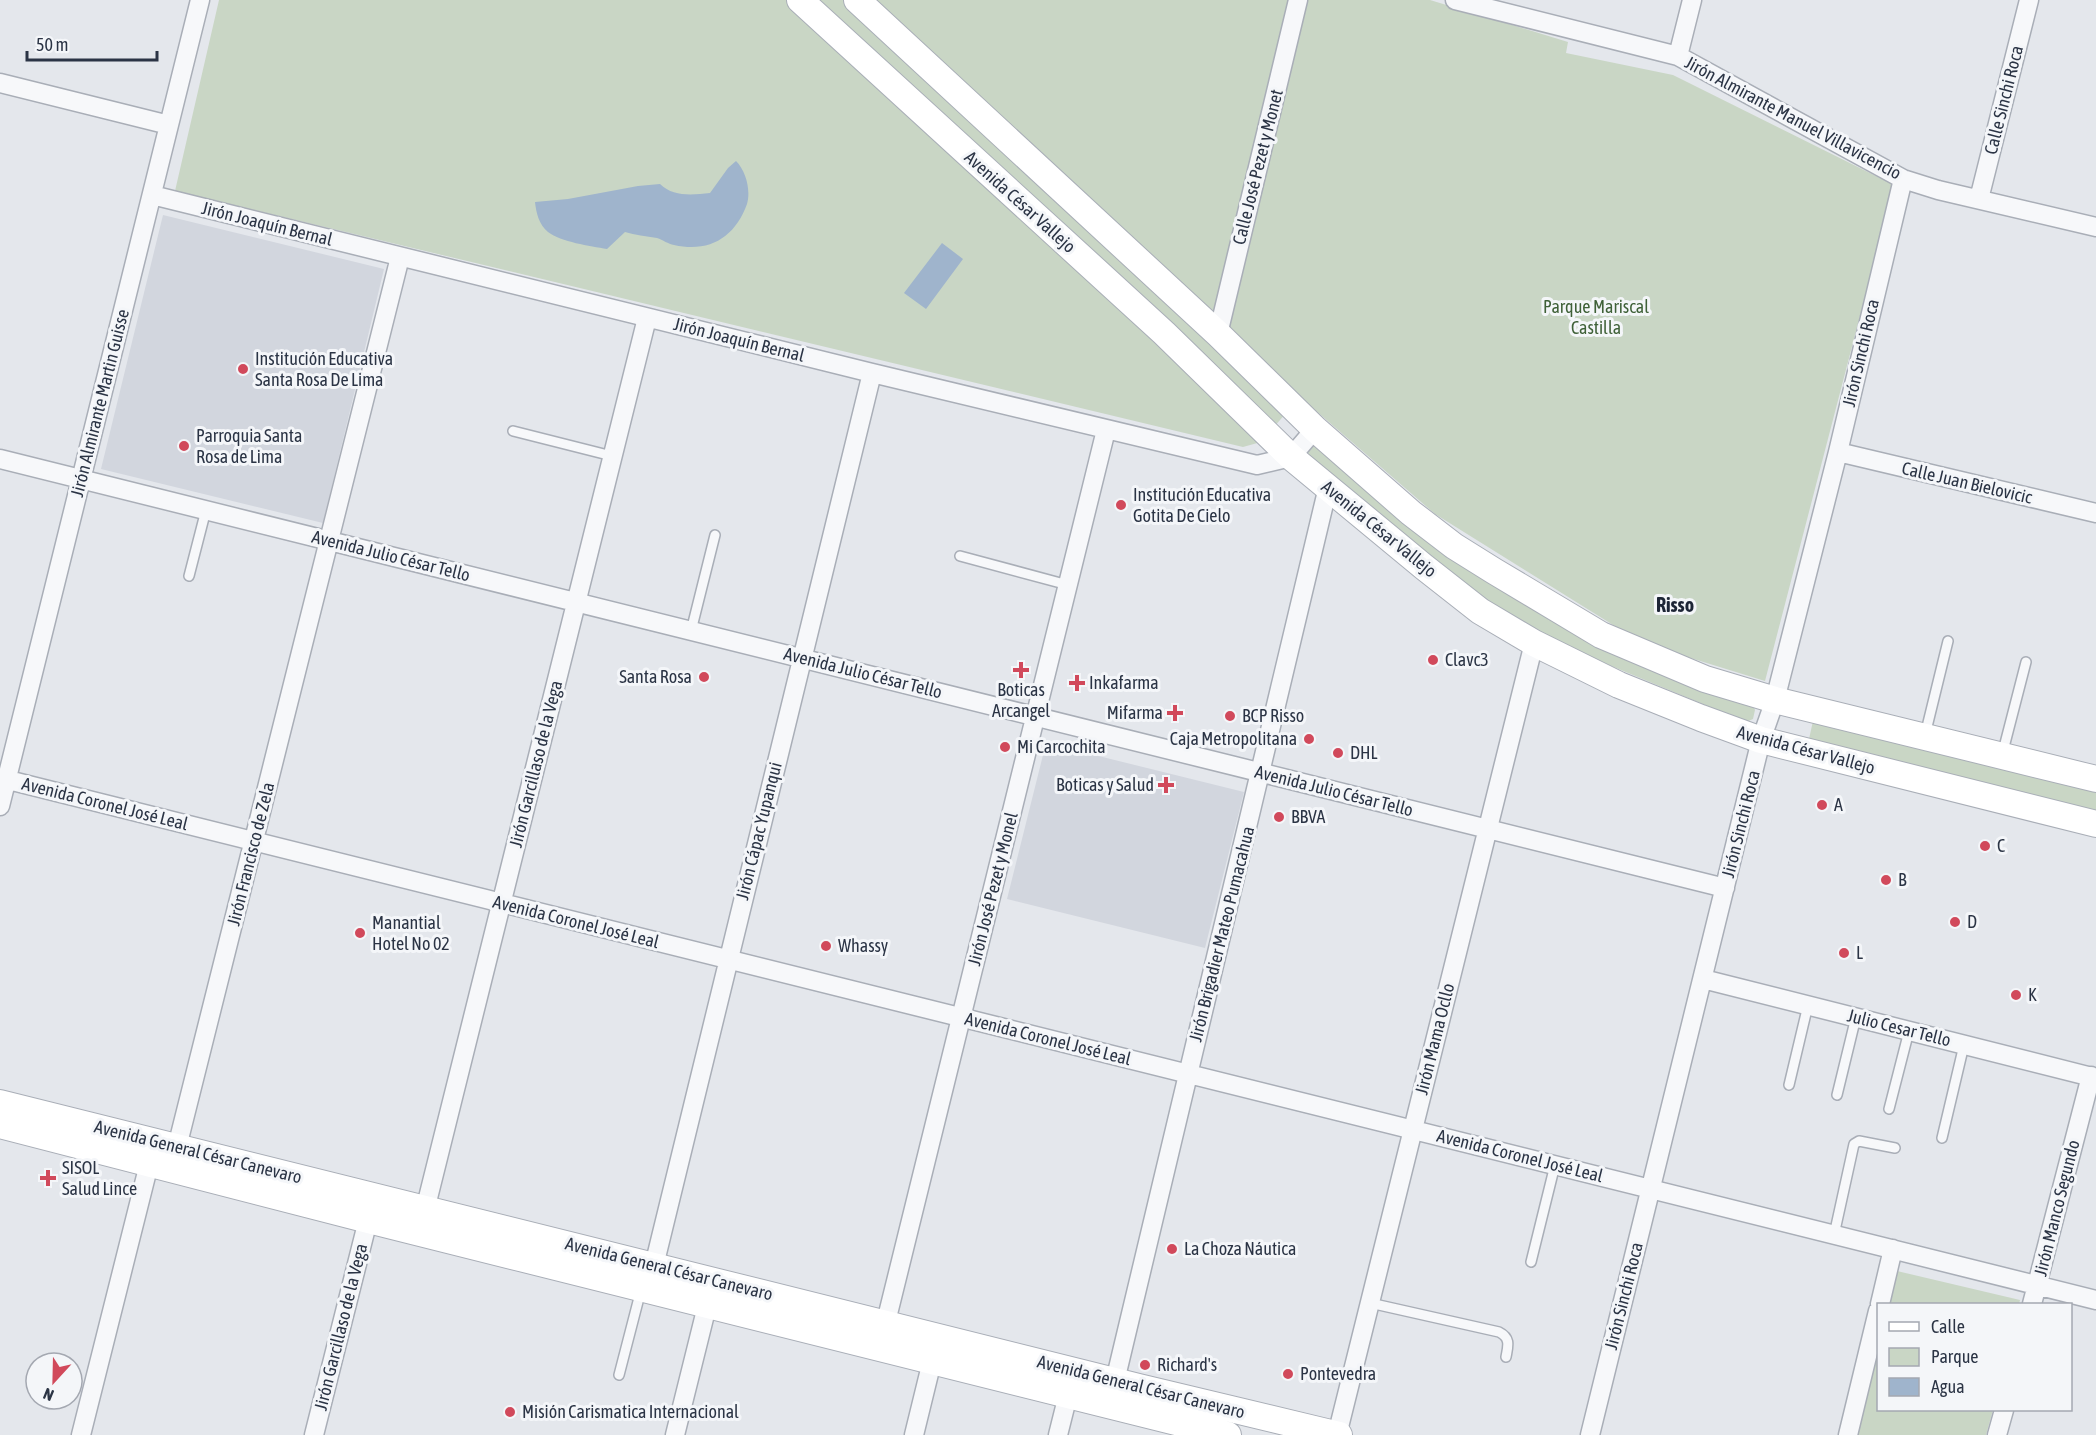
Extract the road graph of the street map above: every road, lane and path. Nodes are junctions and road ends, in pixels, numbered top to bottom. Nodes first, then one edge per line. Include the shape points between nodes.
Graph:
1 (200, 0) edge
2 (800, 0) edge
3 (1298, 0) edge
4 (1455, 0) edge
5 (1692, 0) edge
6 (2028, 0) edge
7 (864, 6) edge
8 (845, 40) junction
9 (912, 52) junction
10 (1678, 56) junction
11 (886, 78) junction
12 (0, 83) edge
13 (169, 125) junction
14 (1903, 179) junction
15 (152, 195) junction
16 (1979, 199) junction
17 (2096, 227) edge
18 (400, 257) junction
19 (646, 318) junction
20 (1218, 334) junction
21 (872, 373) junction
22 (1315, 429) junction
23 (1106, 430) junction
24 (513, 431) dead end
25 (1838, 452) junction
26 (612, 456) junction
27 (1291, 457) junction
28 (0, 459) edge
29 (81, 479) junction
30 (1328, 487) junction
31 (206, 510) junction
32 (2096, 513) edge
33 (715, 535) dead end
34 (329, 540) junction
35 (960, 556) dead end
36 (189, 576) dead end
37 (1068, 585) junction
38 (576, 602) junction
39 (691, 631) junction
40 (1948, 641) dead end
41 (1534, 643) junction
42 (802, 658) junction
43 (2026, 662) dead end
44 (1775, 700) junction
45 (1035, 716) junction
46 (1924, 737) junction
47 (1761, 740) junction
48 (2001, 757) junction
49 (1260, 772) junction
50 (3, 779) edge
51 (2096, 779) edge
52 (0, 806) edge
53 (2096, 824) edge
54 (1487, 829) junction
55 (254, 841) junction
56 (1725, 888) junction
57 (501, 903) junction
58 (728, 959) junction
59 (1703, 979) junction
60 (1808, 1005) junction
61 (961, 1017) junction
62 (1856, 1017) junction
63 (1909, 1031) junction
64 (1964, 1045) junction
65 (1188, 1074) junction
66 (2093, 1077) edge
67 (1789, 1085) dead end
68 (1837, 1095) dead end
69 (0, 1103) edge
70 (1889, 1109) dead end
71 (0, 1125) edge
72 (1413, 1130) junction
73 (1942, 1138) dead end
74 (177, 1147) junction
75 (1895, 1148) dead end
76 (149, 1164) junction
77 (1555, 1165) junction
78 (1651, 1189) junction
79 (425, 1210) junction
80 (368, 1220) junction
81 (1834, 1235) junction
82 (1893, 1249) junction
83 (1531, 1262) dead end
84 (653, 1265) junction
85 (2037, 1285) junction
86 (645, 1289) junction
87 (710, 1293) junction
88 (2096, 1300) edge
89 (1370, 1303) junction
90 (1880, 1303) edge
91 (2032, 1303) edge
92 (1877, 1315) edge
93 (883, 1336) junction
94 (935, 1349) junction
95 (1506, 1357) dead end
96 (619, 1375) dead end
97 (1115, 1381) junction
98 (1068, 1395) junction
99 (2004, 1411) edge
100 (1213, 1433) edge
101 (81, 1435) edge
102 (314, 1435) edge
103 (675, 1435) edge
104 (914, 1435) edge
105 (1058, 1435) edge
106 (1338, 1435) edge
107 (1590, 1435) edge
108 (1848, 1435) edge
109 (1997, 1435) edge

1 - 13 street, Jirón Almirante Martin Guisse
2 - 8 main road, Avenida César Vallejo
3 - 20 street, Calle José Pezet y Monet
4 - 10 street, Jirón Almirante Manuel Villavicencio
5 - 10 street
6 - 16 street, Calle Sinchi Roca
7 - 8 main road via 871,28 861,39
7 - 9 main road, Avenida César Vallejo
8 - 11 main road, Avenida César Vallejo
9 - 11 main road via 897,51 890,56 885,62
9 - 20 main road, Avenida César Vallejo
10 - 14 street, Jirón Almirante Manuel Villavicencio
11 - 27 main road, Avenida César Vallejo via 1164,333
12 - 13 street
13 - 15 street, Jirón Almirante Martin Guisse
14 - 16 street, Jirón Almirante Manuel Villavicencio
14 - 25 street, Jirón Sinchi Roca
15 - 18 street, Jirón Joaquín Bernal
15 - 29 street, Jirón Almirante Martin Guisse
16 - 17 street, Jirón Almirante Manuel Villavicencio
18 - 19 street, Jirón Joaquín Bernal
18 - 34 street, Jirón Francisco de Zela
19 - 21 street, Jirón Joaquín Bernal
19 - 26 street, Jirón Garcillaso de la Vega
20 - 22 main road, Avenida César Vallejo
21 - 23 street, Jirón Joaquín Bernal
21 - 42 street, Jirón Cápac Yupanqui
22 - 27 street
22 - 44 main road, Avenida César Vallejo via 1411,513 1548,605 1649,656 1705,679
23 - 27 street, Jirón Joaquín Bernal via 1257,465
23 - 37 street, Jirón José Pezet y Monel
24 - 26 lane
25 - 32 street, Calle Juan Bielovicic
25 - 44 street, Jirón Sinchi Roca
26 - 38 street, Jirón Garcillaso de la Vega
27 - 30 main road, Avenida César Vallejo
28 - 29 street, Avenida Julio César Tello
29 - 31 street, Avenida Julio César Tello
29 - 50 street, Jirón Almirante Martin Guisse
30 - 41 main road, Avenida César Vallejo via 1480,610
30 - 49 street, Jirón Brigadier Mateo Pumacahua
31 - 34 street, Avenida Julio César Tello
31 - 36 lane
33 - 39 lane
34 - 38 street, Avenida Julio César Tello
34 - 55 street, Jirón Francisco de Zela
35 - 37 lane
37 - 45 street, Jirón José Pezet y Monel
38 - 39 street, Avenida Julio César Tello
38 - 57 street, Jirón Garcillaso de la Vega
39 - 42 street, Avenida Julio César Tello
40 - 46 lane
41 - 47 main road, Avenida César Vallejo via 1619,685
41 - 54 street, Jirón Mama Ocllo
42 - 45 street, Avenida Julio César Tello
42 - 58 street, Jirón Cápac Yupanqui
43 - 48 lane
44 - 46 main road, Avenida César Vallejo
44 - 47 street, Jirón Sinchi Roca
45 - 49 street, Avenida Julio César Tello
45 - 61 street, Jirón José Pezet y Monel
46 - 48 main road, Avenida César Vallejo
47 - 53 main road, Avenida César Vallejo
47 - 56 street, Jirón Sinchi Roca
48 - 51 main road, Avenida César Vallejo
49 - 54 street, Avenida Julio César Tello
49 - 65 street, Jirón Brigadier Mateo Pumacahua
50 - 52 street, Jirón Almirante Martin Guisse
50 - 55 street, Avenida Coronel José Leal
54 - 56 street, Avenida Julio César Tello
54 - 72 street, Jirón Mama Ocllo
55 - 57 street, Avenida Coronel José Leal
55 - 74 street, Jirón Francisco de Zela
56 - 59 street, Jirón Sinchi Roca
57 - 58 street, Avenida Coronel José Leal
57 - 79 street, Jirón Garcillaso de la Vega
58 - 61 street, Avenida Coronel José Leal
58 - 84 street, Jirón Cápac Yupanqui
59 - 60 street, Julio Cesar Tello
59 - 78 street, Jirón Sinchi Roca
60 - 62 street, Julio Cesar Tello
60 - 67 lane
61 - 65 street, Avenida Coronel José Leal
61 - 93 street, Jirón José Pezet y Monel
62 - 63 street, Julio Cesar Tello
62 - 68 lane
63 - 64 street, Julio Cesar Tello
63 - 70 lane
64 - 66 street, Julio Cesar Tello
64 - 73 lane
65 - 72 street, Avenida Coronel José Leal
65 - 97 street, Jirón Brigadier Mateo Pumacahua
66 - 85 street, Jirón Manco Segundo
69 - 74 main road, Avenida General César Canevaro
71 - 76 main road, Avenida General César Canevaro
72 - 77 street, Avenida Coronel José Leal
72 - 89 street, Jirón Mama Ocllo
74 - 76 street
74 - 79 main road, Avenida General César Canevaro
75 - 81 lane via 1859,1141 1854,1144
76 - 80 main road, Avenida General César Canevaro
76 - 101 street
77 - 78 street, Avenida Coronel José Leal
77 - 83 lane
78 - 81 street, Avenida Coronel José Leal
78 - 107 street, Jirón Sinchi Roca
79 - 84 main road, Avenida General César Canevaro
80 - 86 main road, Avenida General César Canevaro
80 - 102 street, Jirón Garcillaso de la Vega
81 - 82 street, Avenida Coronel José Leal
82 - 85 street, Avenida Coronel José Leal
82 - 90 street
84 - 86 street, Jirón Cápac Yupanqui
84 - 87 main road, Avenida General César Canevaro
85 - 88 street, Avenida Coronel José Leal
85 - 91 street, Jirón Manco Segundo
86 - 87 main road, Avenida General César Canevaro
86 - 96 lane
87 - 93 main road, Avenida General César Canevaro
87 - 103 street
89 - 95 lane via 1499,1332 1509,1341
89 - 106 street, Jirón Mama Ocllo
92 - 108 street
93 - 94 main road, Avenida General César Canevaro
94 - 97 main road, Avenida General César Canevaro
94 - 98 main road, Avenida General César Canevaro
94 - 104 street
97 - 106 main road, Avenida General César Canevaro
98 - 100 main road, Avenida General César Canevaro
98 - 105 street
99 - 109 street

